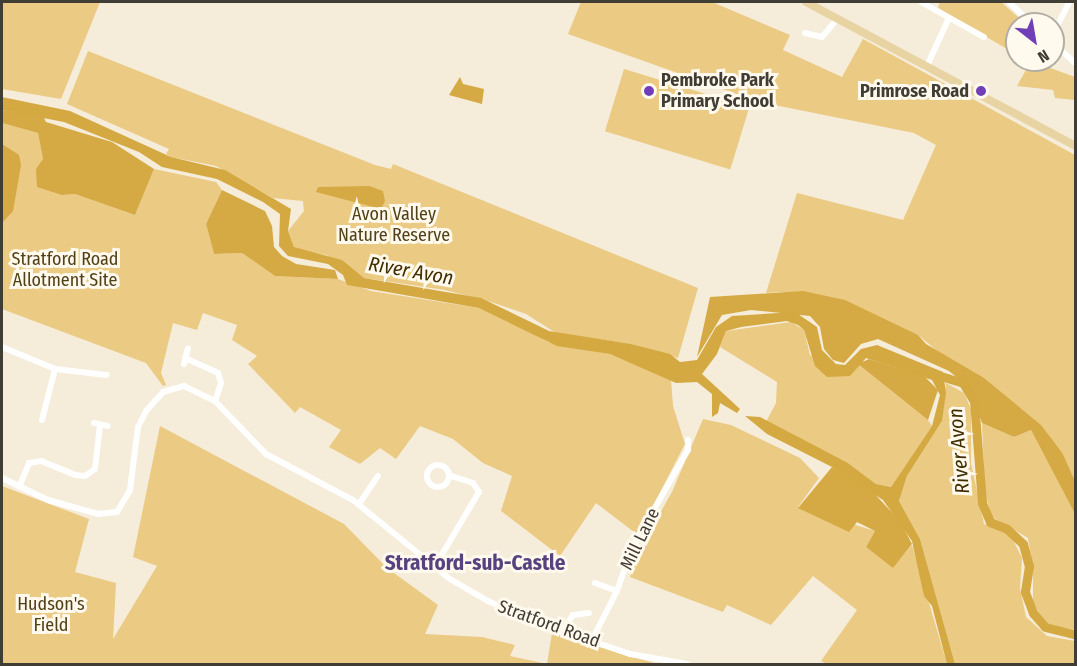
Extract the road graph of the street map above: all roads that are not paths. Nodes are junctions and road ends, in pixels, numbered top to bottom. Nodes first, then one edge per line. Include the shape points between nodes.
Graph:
1 (806, 2) edge
2 (921, 2) edge
3 (949, 18) junction
4 (837, 19) junction
5 (805, 33) dead end
6 (984, 37) dead end
7 (927, 68) junction
8 (1076, 146) edge
9 (2, 347) edge
10 (188, 348) dead end
11 (55, 369) junction
12 (107, 375) dead end
13 (215, 400) junction
14 (42, 420) dead end
15 (101, 424) dead end
16 (688, 440) dead end
17 (449, 475) dead end
18 (378, 476) dead end
19 (2, 478) edge
20 (19, 487) junction
21 (359, 504) junction
22 (434, 568) junction
23 (596, 583) dead end
24 (617, 591) junction
25 (589, 613) dead end
26 (562, 632) junction
27 (592, 639) junction
28 (687, 664) edge

1 - 4 main road
2 - 3 street
3 - 6 street
3 - 7 street
4 - 5 street via 822,37
4 - 7 main road
7 - 8 main road
9 - 11 street
10 - 13 street via 184,361 218,373 221,382
11 - 12 street
11 - 14 street
13 - 20 street, Stratford Road via 184,386 163,392 151,402 138,427 127,502 117,512 98,514
13 - 21 street, Stratford Road via 266,454
15 - 20 street via 95,469 86,476 41,461 29,464
16 - 24 street, Mill Lane via 688,450 632,548
17 - 22 street via 473,483 479,492
18 - 21 street
19 - 20 street, Stratford Road
21 - 22 street, Stratford Road
22 - 26 street, Stratford Road via 488,601
23 - 24 street
24 - 27 street, Mill Lane
25 - 26 street via 573,615
26 - 27 street, Stratford Road
27 - 28 street, Stratford Road via 630,654

